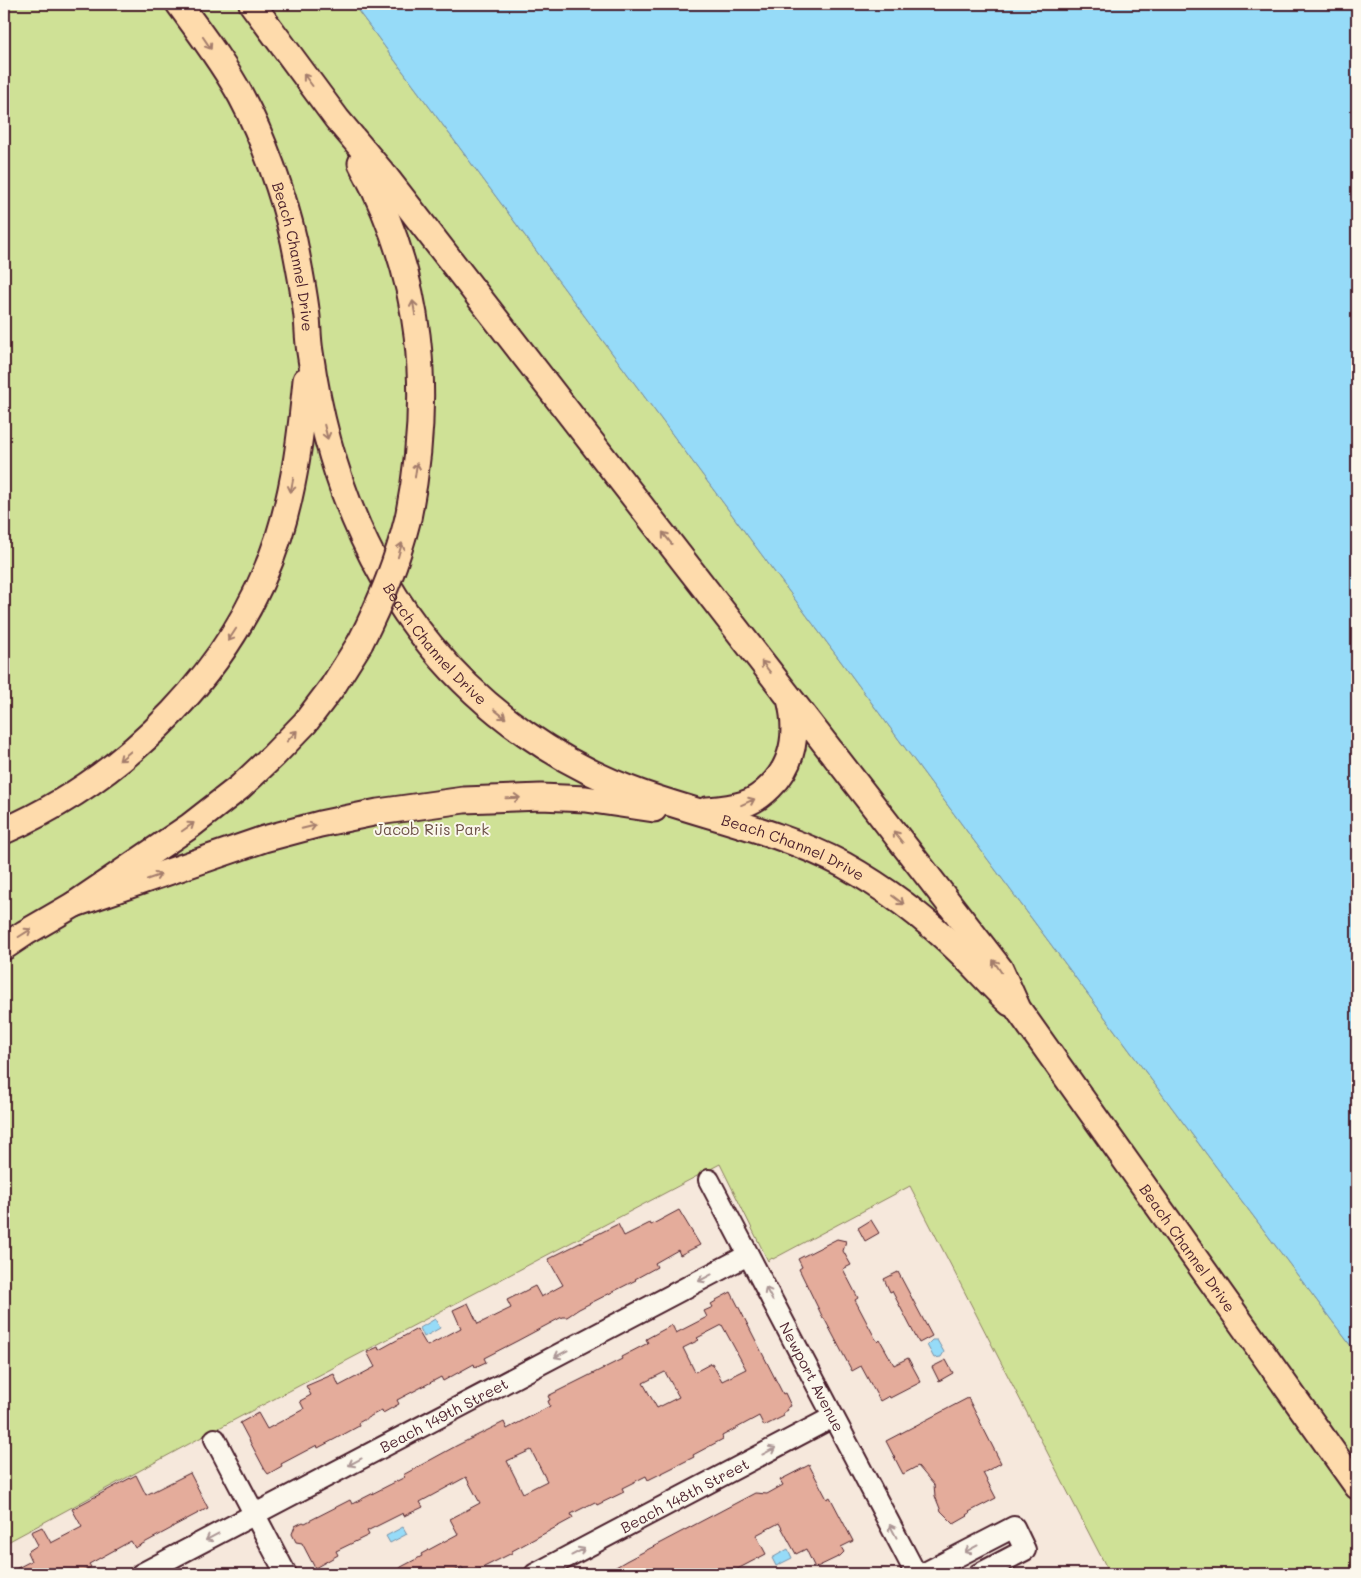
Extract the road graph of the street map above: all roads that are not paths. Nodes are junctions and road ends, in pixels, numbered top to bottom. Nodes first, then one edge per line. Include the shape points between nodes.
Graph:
1 (178, 4) edge
2 (252, 4) edge
3 (337, 119) junction
4 (309, 350) junction
5 (790, 697) junction
6 (700, 811) junction
7 (4, 831) edge
8 (75, 904) junction
9 (4, 947) edge
10 (1018, 1010) junction
11 (709, 1180) dead end
12 (748, 1255) junction
13 (833, 1417) junction
14 (215, 1439) dead end
15 (1357, 1486) edge
16 (255, 1515) junction
17 (141, 1574) edge
18 (286, 1574) edge
19 (535, 1574) edge
20 (916, 1574) edge
21 (923, 1574) edge
22 (979, 1574) edge

1 -> 4 main road, Beach Channel Drive via 241,96 260,137 293,238 303,288
3 -> 2 main road, Beach Channel Drive
5 -> 3 main road, Beach Channel Drive via 385,176
8 -> 3 main road, bridge via 207,814 258,771 305,723 360,642 397,559 408,518 418,455 421,409 415,314 391,229 373,185
4 -> 6 main road, Beach Channel Drive via 322,418 343,494 385,580 430,644 480,697 546,748 619,784
4 -> 7 main road via 299,444 286,513 262,582 239,624 195,686 140,744 62,801
6 -> 5 main road via 746,804 766,792 775,782 788,761 793,744 795,724
10 -> 5 main road, Beach Channel Drive via 1000,969
8 -> 6 main road via 264,839 406,807 464,800 541,797
6 -> 10 main road, Beach Channel Drive via 804,846 884,889 941,935
9 -> 8 main road
10 - 15 main road, Beach Channel Drive
11 - 12 street, Newport Avenue
13 -> 12 street, Newport Avenue
12 -> 16 street, Beach 149th Street
19 -> 13 street, Beach 148th Street
20 -> 13 street, Newport Avenue
14 - 16 street
16 -> 17 street, Beach 149th Street
16 - 18 street
22 -> 21 street via 1025,1550 1014,1527

